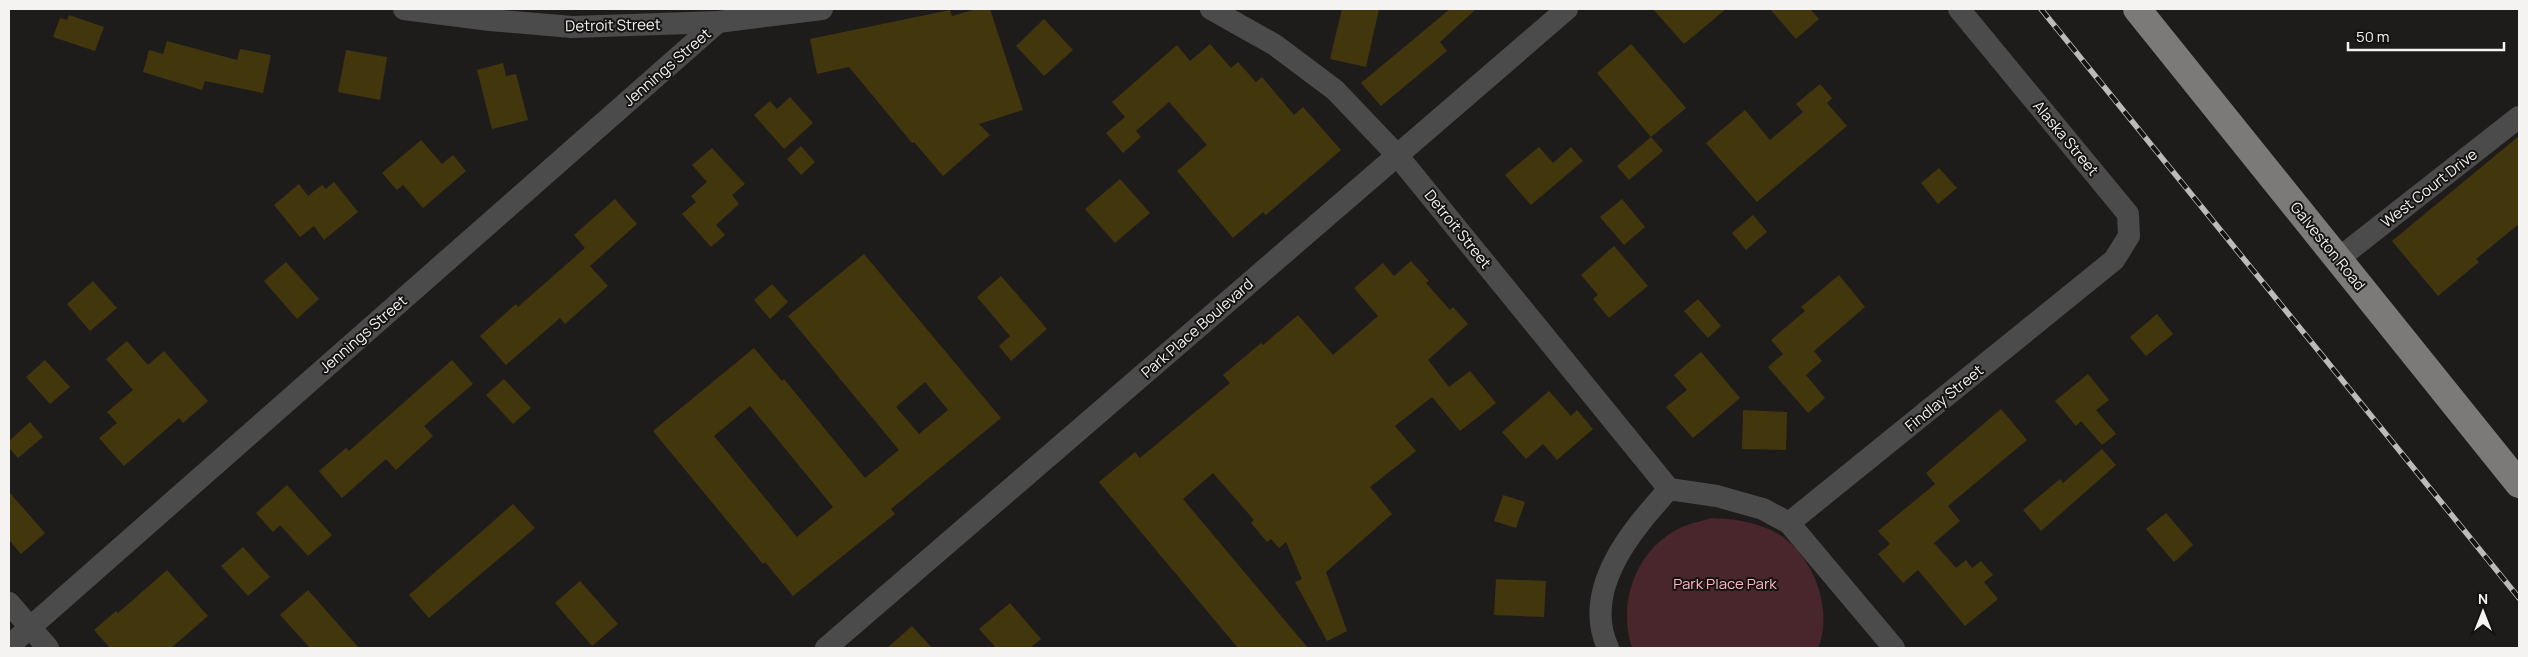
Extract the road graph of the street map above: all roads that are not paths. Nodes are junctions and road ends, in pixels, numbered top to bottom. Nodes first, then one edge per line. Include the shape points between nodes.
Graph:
1 (404, 9) edge
2 (822, 9) edge
3 (1211, 9) edge
4 (1568, 9) edge
5 (1959, 9) edge
6 (2137, 9) edge
7 (718, 22) junction
8 (2519, 117) edge
9 (1397, 155) junction
10 (2338, 259) junction
11 (2098, 272) joint
12 (2519, 484) edge
13 (1669, 490) junction
14 (1789, 523) junction
15 (9, 603) edge
16 (30, 628) junction
17 (9, 646) edge
18 (48, 648) edge
19 (826, 648) edge
20 (1608, 648) edge
21 (1894, 648) edge

1 - 7 street, Detroit Street via 572,27
2 - 7 street, Detroit Street
3 - 9 street, Detroit Street via 1275,45 1335,90
4 - 9 street, Park Place Boulevard
5 - 11 street, Alaska Street via 2128,214 2129,236 2114,260
6 - 10 main road, Galveston Road
7 - 16 street, Jennings Street
8 - 10 street, West Court Drive
9 - 13 street, Detroit Street
9 - 19 street, Park Place Boulevard
10 - 12 main road, Galveston Road
11 - 14 street, Findlay Street
13 - 14 street via 1717,496 1763,510
13 - 20 street via 1635,527 1612,566 1603,596 1601,619
14 - 21 street
15 - 16 street
16 - 17 street, Jennings Street
16 - 18 street

